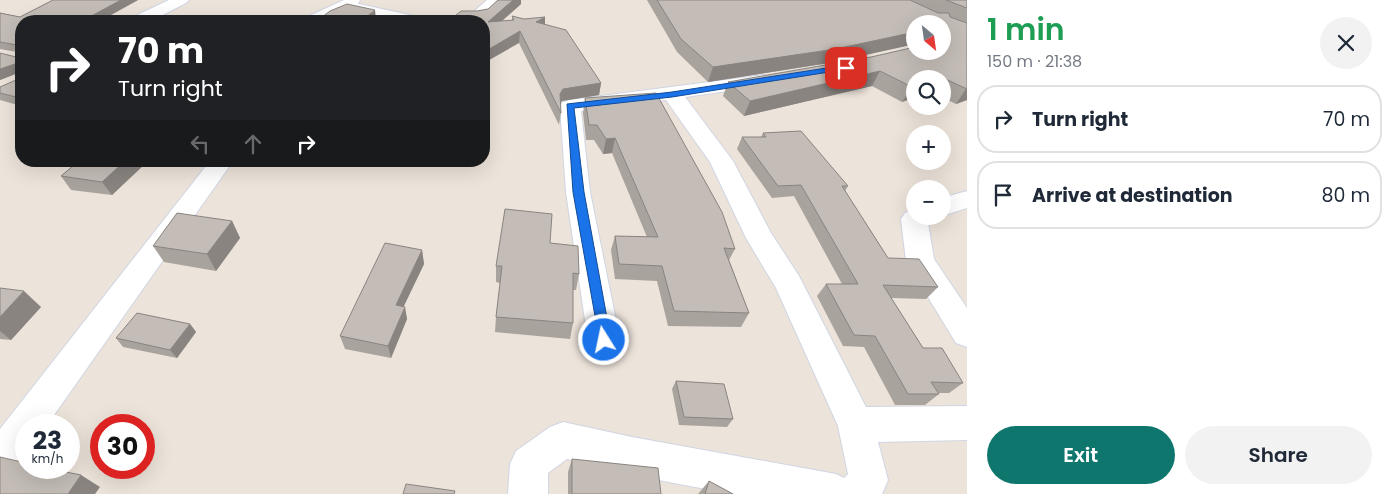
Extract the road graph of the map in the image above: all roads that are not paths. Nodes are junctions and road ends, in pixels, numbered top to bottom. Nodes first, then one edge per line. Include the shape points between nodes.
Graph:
1 (181, 0) edge
2 (496, 0) edge
3 (351, 2) edge
4 (151, 15) edge
5 (326, 15) edge
6 (386, 15) edge
7 (482, 15) edge
8 (780, 79) edge
9 (672, 94) junction
10 (218, 167) edge
11 (967, 199) edge
12 (951, 205) edge
13 (915, 225) edge
14 (967, 334) edge
15 (604, 340) dead end
16 (967, 423) edge
17 (856, 424) junction
18 (0, 458) edge
19 (528, 494) edge
20 (836, 494) edge
21 (856, 494) edge

1 - 4 street
2 - 7 street
3 - 5 street
3 - 6 street via 354,8
8 - 9 street
9 - 15 street via 570,106 578,192
9 - 17 street via 721,161 760,238 789,284
10 - 18 street
11 - 12 street
13 - 14 street via 920,261
16 - 17 street
17 - 21 street via 869,480
19 - 20 street via 529,464 563,440

